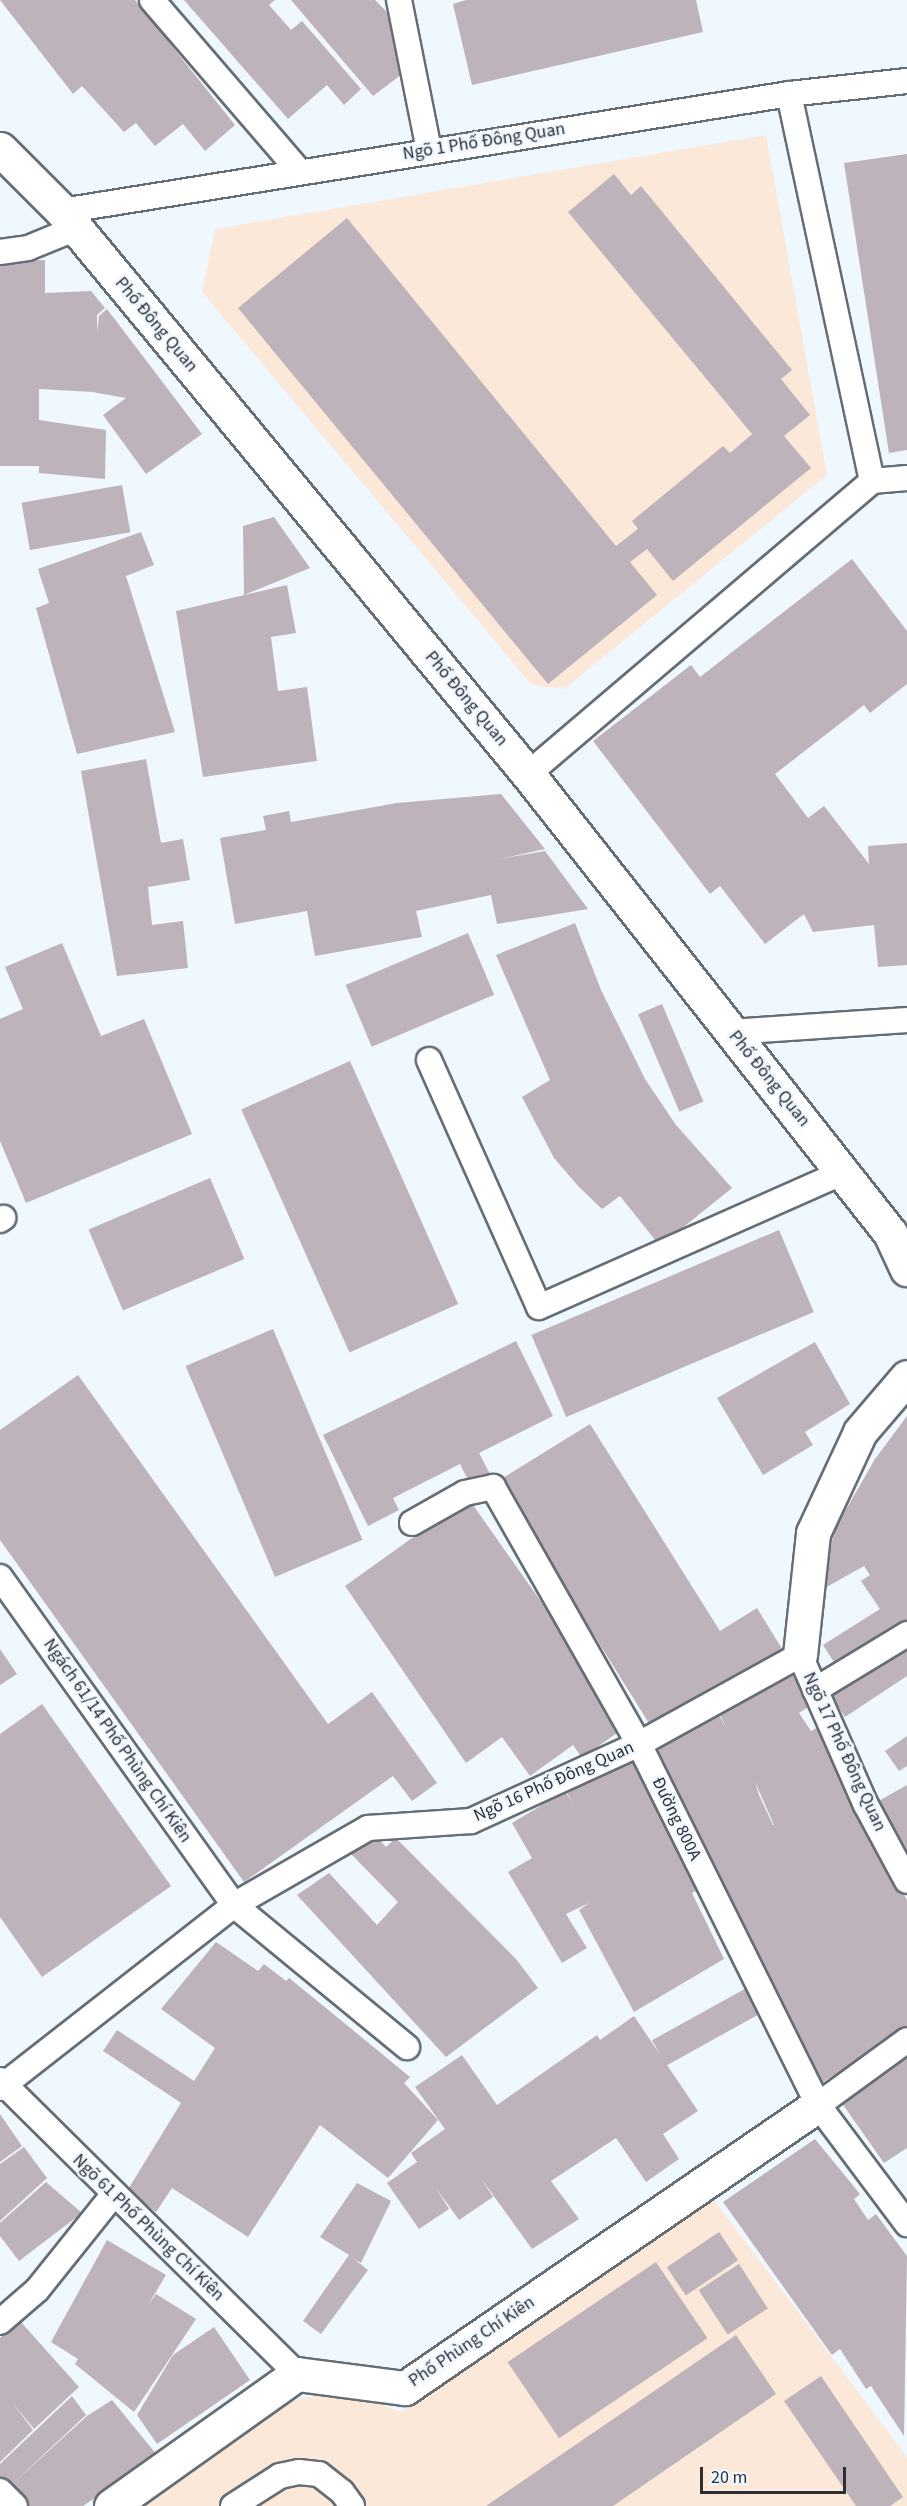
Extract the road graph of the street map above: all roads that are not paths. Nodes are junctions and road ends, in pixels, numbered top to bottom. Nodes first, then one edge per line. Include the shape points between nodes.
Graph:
1 (152, 0) edge
2 (399, 0) edge
3 (907, 81) edge
4 (789, 94) junction
5 (0, 148) edge
6 (429, 150) junction
7 (298, 170) junction
8 (69, 220) junction
9 (0, 252) edge
10 (907, 478) edge
11 (872, 481) junction
12 (528, 774) junction
13 (907, 1020) edge
14 (731, 1032) junction
15 (429, 1060) dead end
16 (843, 1172) junction
17 (907, 1269) edge
18 (907, 1377) edge
19 (412, 1523) dead end
20 (0, 1577) edge
21 (907, 1634) edge
22 (800, 1655) junction
23 (815, 1690) junction
24 (639, 1744) junction
25 (907, 1881) edge
26 (234, 1905) junction
27 (907, 2040) edge
28 (407, 2047) dead end
29 (1, 2085) edge
30 (818, 2105) junction
31 (112, 2195) junction
32 (907, 2224) edge
33 (0, 2322) edge
34 (297, 2374) junction
35 (0, 2491) edge
36 (15, 2506) edge
37 (111, 2506) edge
38 (233, 2506) edge
39 (352, 2506) edge

1 - 7 lane
2 - 6 lane
3 - 4 lane, Ngõ 1 Phố Đông Quan
4 - 6 lane, Ngõ 1 Phố Đông Quan
4 - 11 lane
5 - 8 street, Phố Đông Quan
6 - 7 lane, Ngõ 1 Phố Đông Quan
7 - 8 lane, Ngõ 1 Phố Đông Quan
8 - 9 lane, Ngõ 1 Phố Đông Quan via 28,248
8 - 12 street, Phố Đông Quan
10 - 11 lane
11 - 12 lane
12 - 14 street, Phố Đông Quan
13 - 14 lane
14 - 16 street, Phố Đông Quan
15 - 16 lane via 539,1307
16 - 17 street, Phố Đông Quan via 890,1233
18 - 22 street via 860,1432 813,1533
19 - 24 lane, Đường 800A via 465,1493 493,1487
20 - 26 lane, Ngách 61/14 Phố Phùng Chí Kiên
21 - 23 lane
22 - 23 lane, Ngõ 17 Phố Đông Quan
22 - 24 lane, Ngõ 16 Phố Đông Quan
23 - 25 lane, Ngõ 17 Phố Đông Quan via 866,1804
24 - 26 lane, Ngõ 16 Phố Đông Quan via 471,1821 368,1828
24 - 30 lane, Đường 800A
26 - 28 lane, Ngách 61/14 Phố Phùng Chí Kiên
26 - 29 lane
27 - 30 lane
29 - 31 lane, Ngõ 61 Phố Phùng Chí Kiên
30 - 32 lane, Đường 800A
30 - 34 street, Phố Phùng Chí Kiên via 405,2388
31 - 33 lane via 37,2290
31 - 34 lane, Ngõ 61 Phố Phùng Chí Kiên
34 - 37 street
35 - 36 lane
38 - 39 lane via 280,2476 299,2472 319,2474 342,2492

